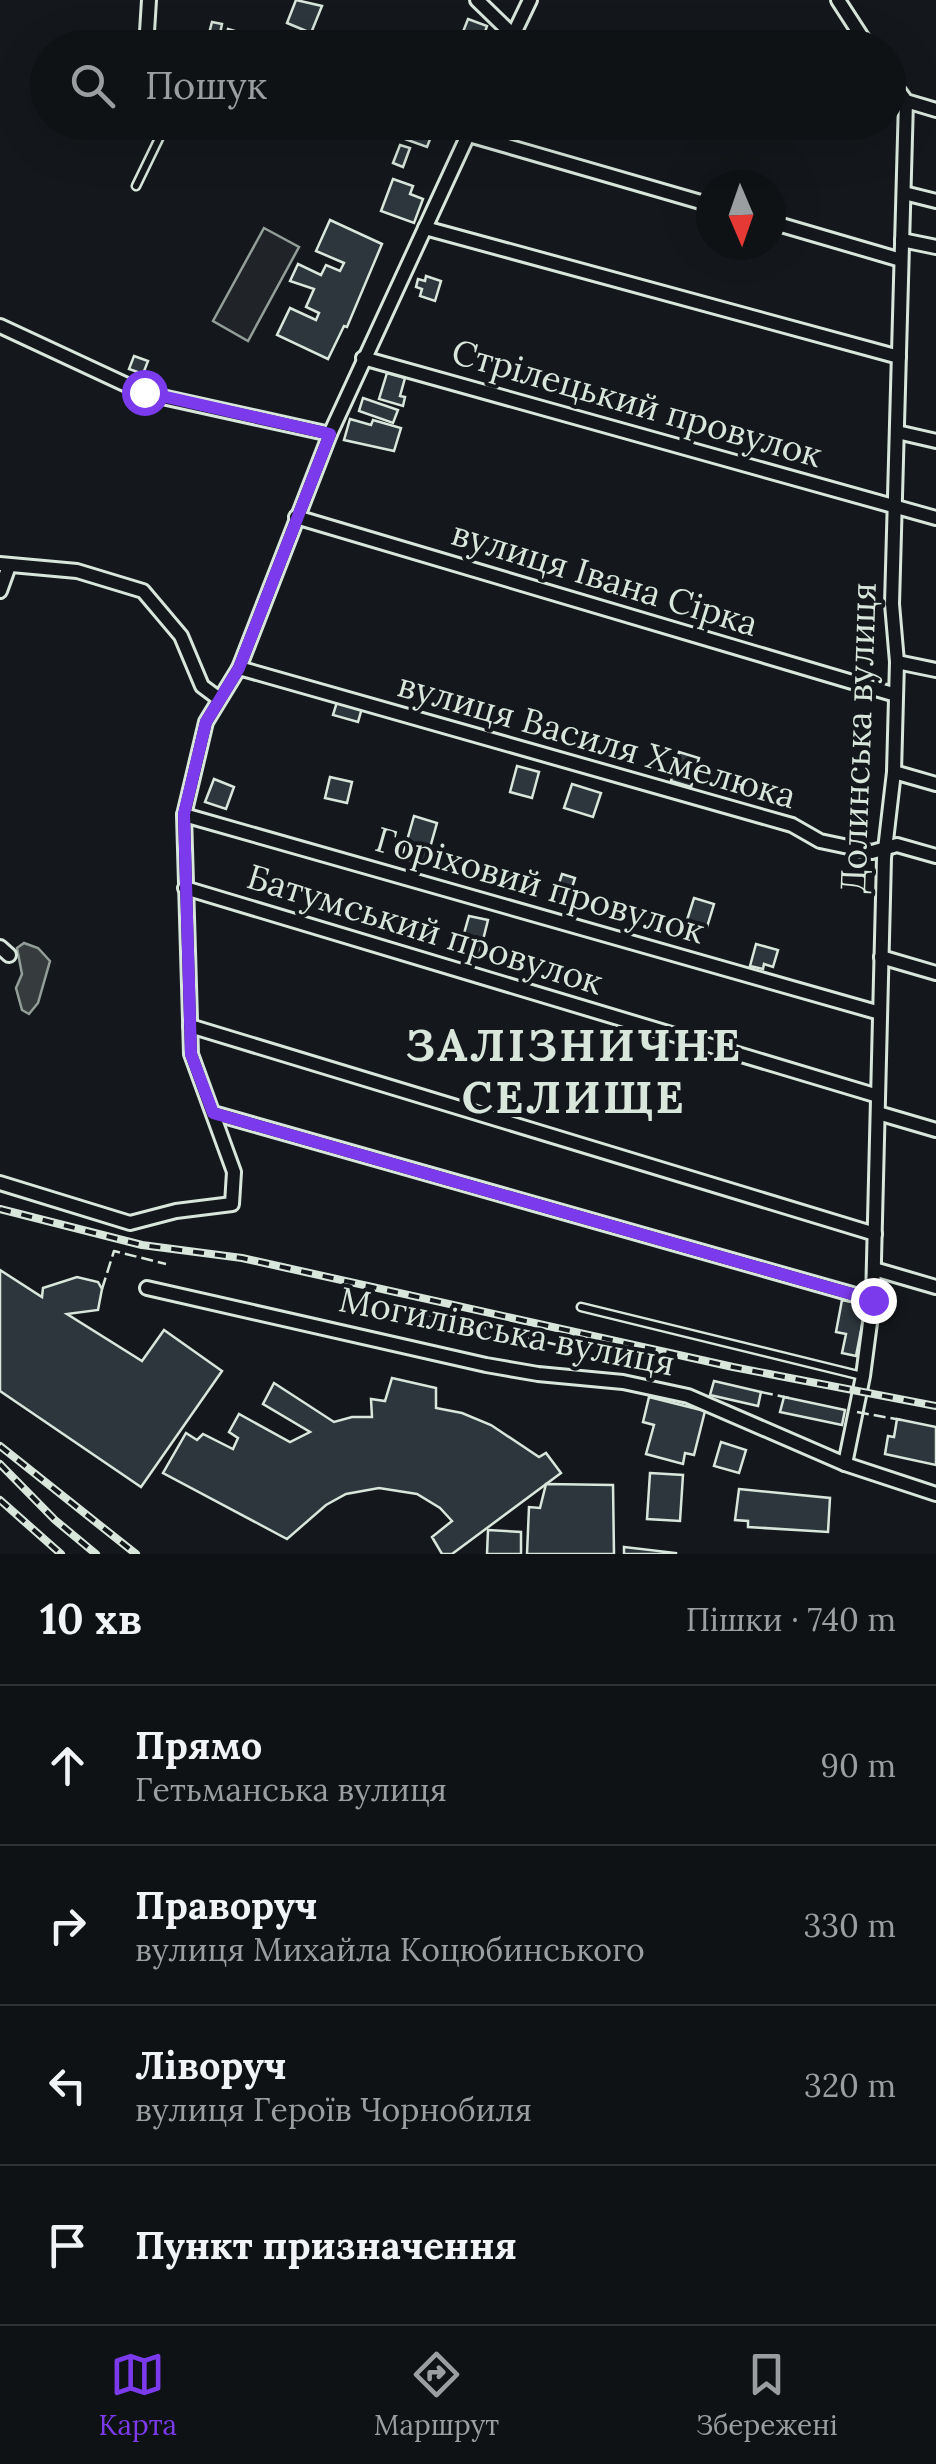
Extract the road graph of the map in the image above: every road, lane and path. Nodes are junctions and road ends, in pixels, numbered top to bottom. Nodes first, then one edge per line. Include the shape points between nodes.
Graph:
1 (149, 0) edge
2 (477, 0) edge
3 (530, 0) edge
4 (838, 0) edge
5 (147, 30) edge
6 (501, 30) edge
7 (515, 30) edge
8 (857, 30) edge
9 (906, 101) edge
10 (936, 110) edge
11 (158, 140) edge
12 (466, 140) edge
13 (506, 140) edge
14 (905, 140) edge
15 (136, 186) dead end
16 (904, 193) junction
17 (696, 200) edge
18 (936, 201) edge
19 (786, 226) edge
20 (426, 228) junction
21 (902, 240) junction
22 (936, 247) edge
23 (902, 260) junction
24 (0, 326) edge
25 (899, 357) junction
26 (363, 358) junction
27 (896, 432) junction
28 (330, 434) junction
29 (936, 442) edge
30 (894, 506) junction
31 (296, 517) junction
32 (936, 518) edge
33 (4, 565) edge
34 (0, 591) edge
35 (897, 662) junction
36 (239, 668) junction
37 (936, 670) edge
38 (896, 696) junction
39 (218, 698) junction
40 (894, 772) junction
41 (936, 784) edge
42 (184, 814) junction
43 (886, 848) junction
44 (936, 856) edge
45 (185, 888) junction
46 (882, 957) junction
47 (936, 973) edge
48 (880, 1013) junction
49 (190, 1026) junction
50 (878, 1096) junction
51 (213, 1113) junction
52 (878, 1113) junction
53 (936, 1130) edge
54 (0, 1183) edge
55 (875, 1234) junction
56 (874, 1269) junction
57 (936, 1287) edge
58 (148, 1288) dead end
59 (873, 1300) junction
60 (581, 1307) dead end
61 (863, 1376) junction
62 (845, 1464) junction
63 (936, 1494) edge

1 - 5 street
2 - 6 street
3 - 7 street
4 - 8 street
9 - 10 street
11 - 15 lane
12 - 20 street
13 - 17 street
14 - 16 street, Долинська вулиця
16 - 18 street
16 - 21 street, Долинська вулиця
19 - 23 street
20 - 25 street
20 - 26 street
21 - 22 street
21 - 23 street, Долинська вулиця
23 - 25 street, Долинська вулиця
24 - 28 street via 144,392
25 - 27 street, Долинська вулиця
26 - 28 street
26 - 30 street, Стрілецький провулок
27 - 29 street
27 - 30 street, Долинська вулиця
28 - 31 street
30 - 32 street, Стрілецький провулок
30 - 35 street, Долинська вулиця
31 - 36 street
31 - 38 street, вулиця Івана Сірка
33 - 34 street
33 - 39 street via 77,571 143,591 181,636 202,686
35 - 37 street
35 - 38 street, Долинська вулиця
36 - 39 street
36 - 43 street, вулиця Василя Хмелюка via 792,825 820,841 872,852
38 - 40 street, Долинська вулиця
39 - 42 street
40 - 41 street
40 - 43 street, Долинська вулиця
42 - 45 street
42 - 48 street, Горіховий провулок
43 - 44 street, вулиця Василя Хмелюка
43 - 46 street, Долинська вулиця
45 - 49 street
45 - 50 street, Батумський провулок
46 - 47 street
46 - 48 street, Долинська вулиця
48 - 50 street, Долинська вулиця
49 - 51 street via 191,1054
49 - 55 street
50 - 52 street, Долинська вулиця
51 - 54 street via 234,1172 232,1204 130,1223
51 - 59 street
52 - 53 street
52 - 55 street, Долинська вулиця
55 - 56 street, Долинська вулиця
56 - 57 street
56 - 59 street, Долинська вулиця
58 - 62 street, Могилівська вулиця via 486,1365 688,1396
59 - 61 street, Долинська вулиця
60 - 61 lane
61 - 62 street, Долинська вулиця
62 - 63 street, Могилівська вулиця

